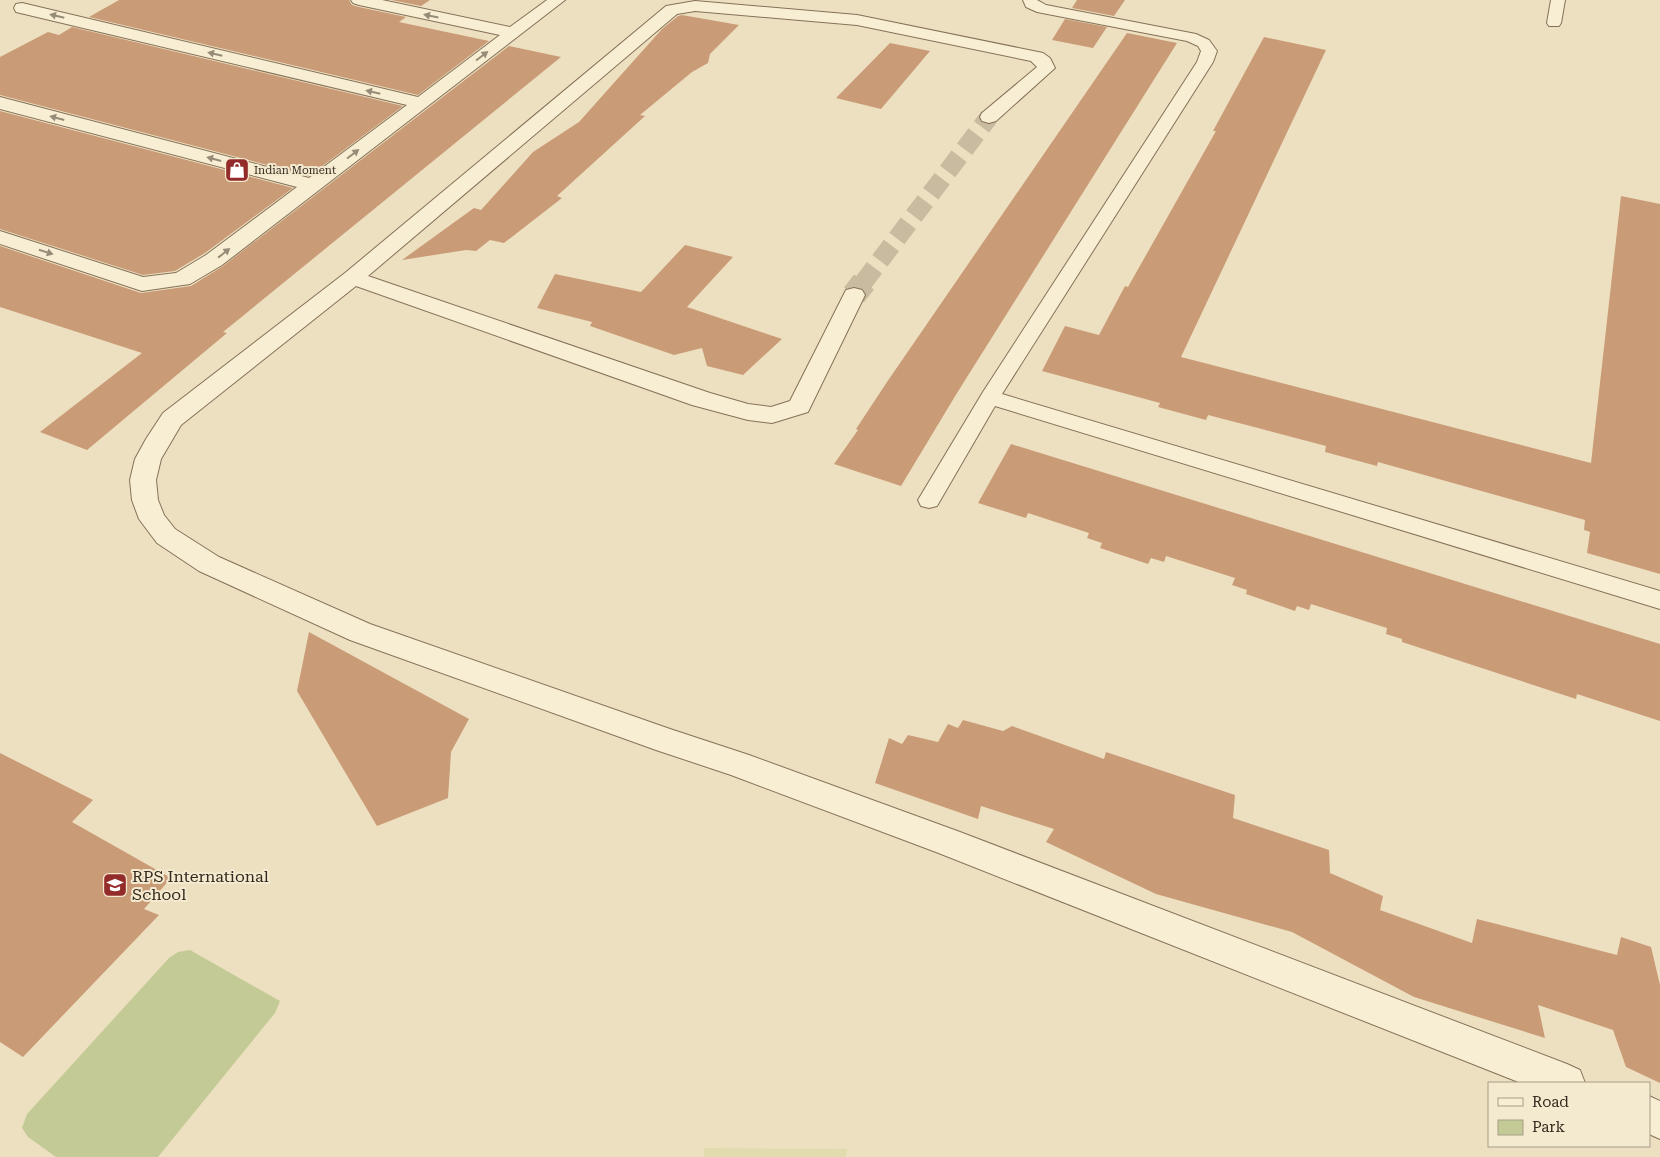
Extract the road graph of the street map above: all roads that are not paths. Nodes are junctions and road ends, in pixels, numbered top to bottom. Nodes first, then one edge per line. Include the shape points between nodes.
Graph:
1 (46, 0) edge
2 (359, 0) edge
3 (557, 0) edge
4 (1030, 0) edge
5 (1558, 0) edge
6 (1554, 23) dead end
7 (513, 33) junction
8 (0, 102) edge
9 (421, 103) junction
10 (989, 117) tunnel mouth
11 (312, 186) junction
12 (0, 237) edge
13 (353, 278) junction
14 (854, 295) tunnel mouth
15 (990, 398) junction
16 (929, 500) dead end
17 (1660, 600) edge
18 (1565, 1082) edge

9 -> 1 street via 15,10
7 -> 2 street
3 - 7 street
4 - 15 lane via 1031,4 1042,9 1191,37 1204,43 1208,51 1205,62
5 - 6 lane
9 -> 7 street
11 -> 8 street
11 -> 9 street
10 - 13 street via 1046,68 1044,62 1037,57 857,20 695,6 672,10
12 -> 11 street via 142,284 182,279 214,260
13 - 14 street via 701,399 772,415 799,406
13 - 18 street via 172,419 158,439 148,459 143,480 145,500 152,519 166,536 185,550 208,564 360,632 948,842
15 - 16 lane
15 - 17 lane

